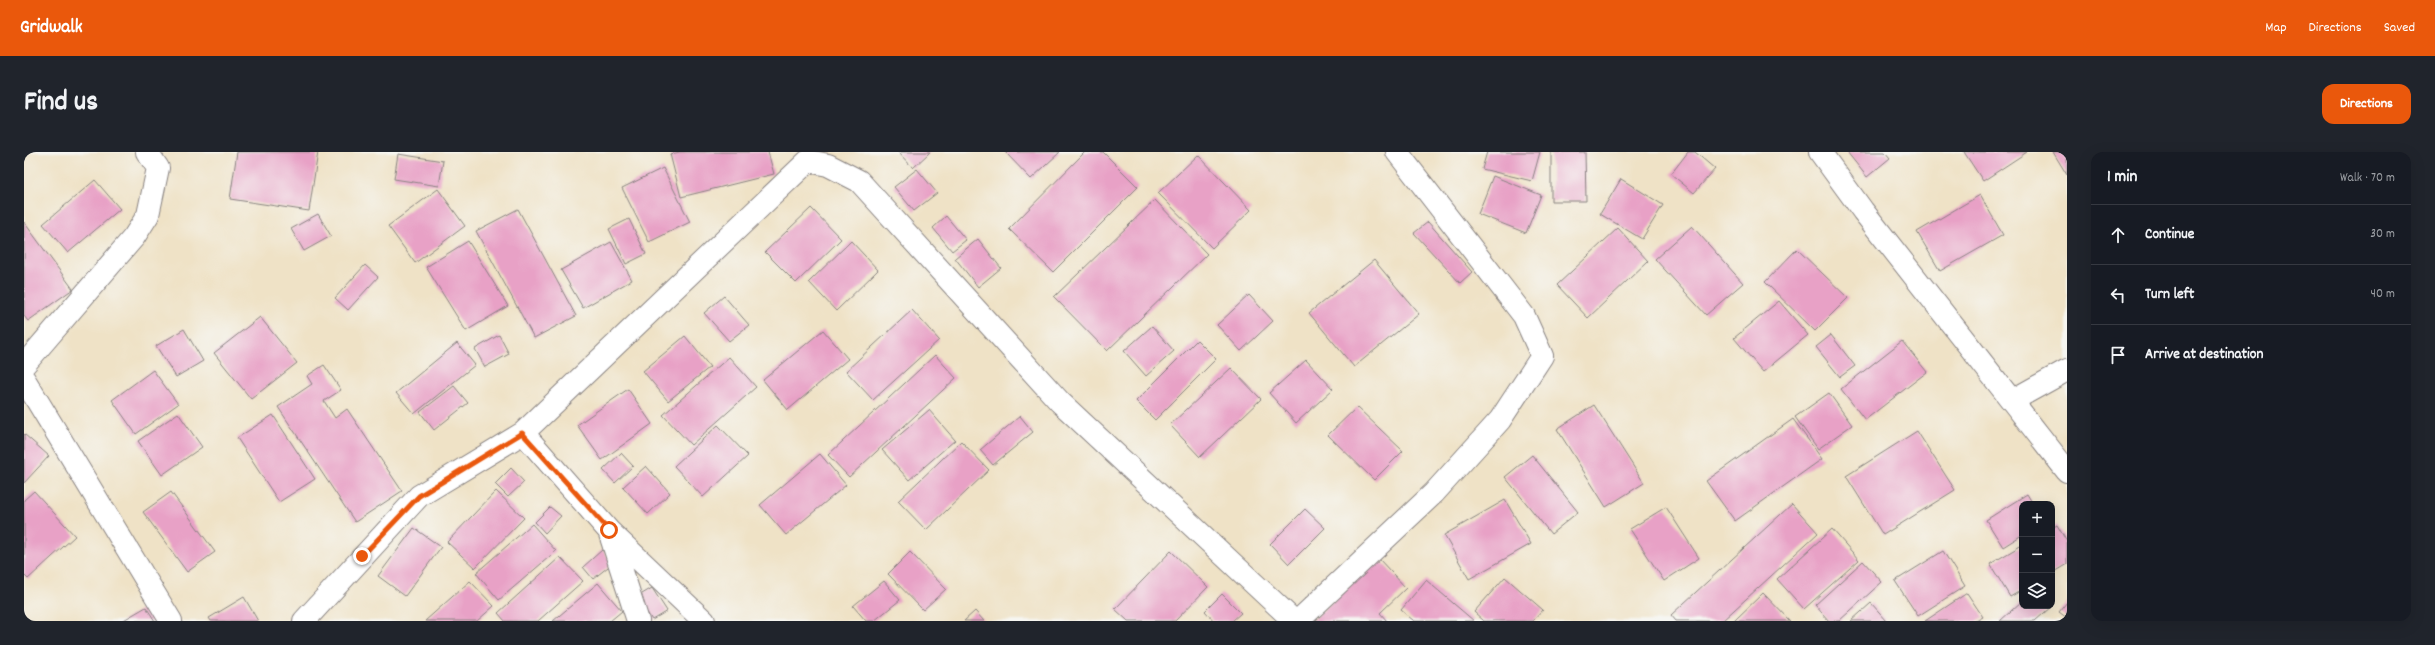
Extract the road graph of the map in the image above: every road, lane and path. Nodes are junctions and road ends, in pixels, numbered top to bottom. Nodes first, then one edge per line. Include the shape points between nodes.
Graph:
1 (148, 152) edge
2 (1397, 152) edge
3 (1820, 152) edge
4 (24, 365) edge
5 (2067, 370) edge
6 (24, 379) edge
7 (2013, 400) junction
8 (522, 433) junction
9 (2067, 471) edge
10 (609, 530) junction
11 (171, 621) edge
12 (304, 621) edge
13 (638, 621) edge
14 (704, 621) edge
15 (1294, 621) edge
16 (1298, 621) edge

1 - 4 street via 158,168 148,215 134,237
2 - 16 street via 1524,316 1542,356 1500,420 1434,493
3 - 7 street via 1863,211
5 - 7 street
6 - 11 street
7 - 9 street
8 - 10 street
8 - 12 street via 419,496
8 - 15 street via 808,161 828,165 859,181 1060,402
10 - 13 street
10 - 14 street

